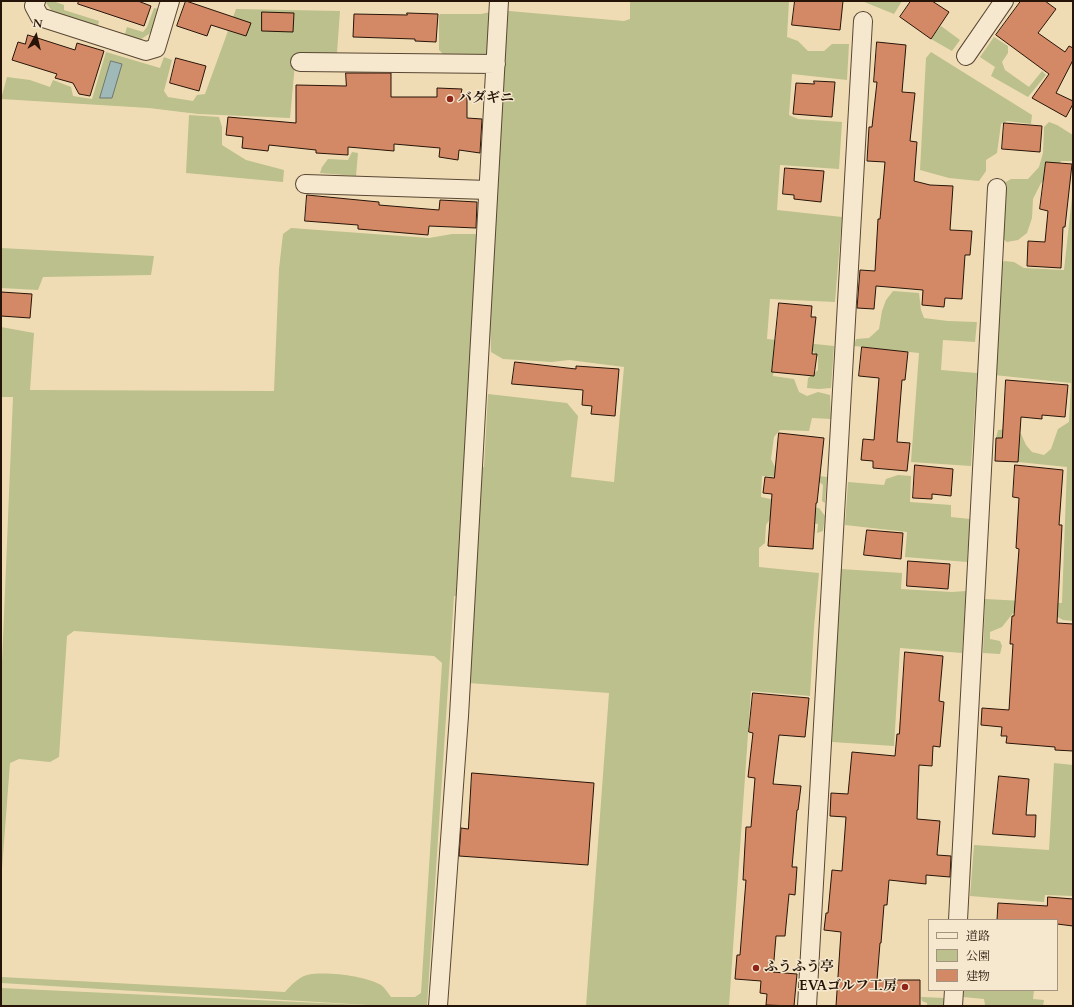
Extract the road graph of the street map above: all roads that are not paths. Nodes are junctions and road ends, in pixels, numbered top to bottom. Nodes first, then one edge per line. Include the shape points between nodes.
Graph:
1 (36, 1) edge
2 (170, 1) edge
3 (499, 1) edge
4 (1004, 1) edge
5 (862, 21) dead end
6 (966, 56) dead end
7 (300, 62) dead end
8 (496, 64) junction
9 (305, 184) dead end
10 (997, 188) dead end
11 (488, 190) junction
12 (958, 919) edge
13 (954, 991) edge
14 (438, 1006) edge
15 (807, 1006) edge
16 (953, 1006) edge

1 - 2 street via 34,6 40,17 146,51 156,48
3 - 8 street
4 - 6 street
5 - 15 street
7 - 8 street
8 - 11 street
9 - 11 street
10 - 12 street
11 - 14 street via 459,716
13 - 16 street

